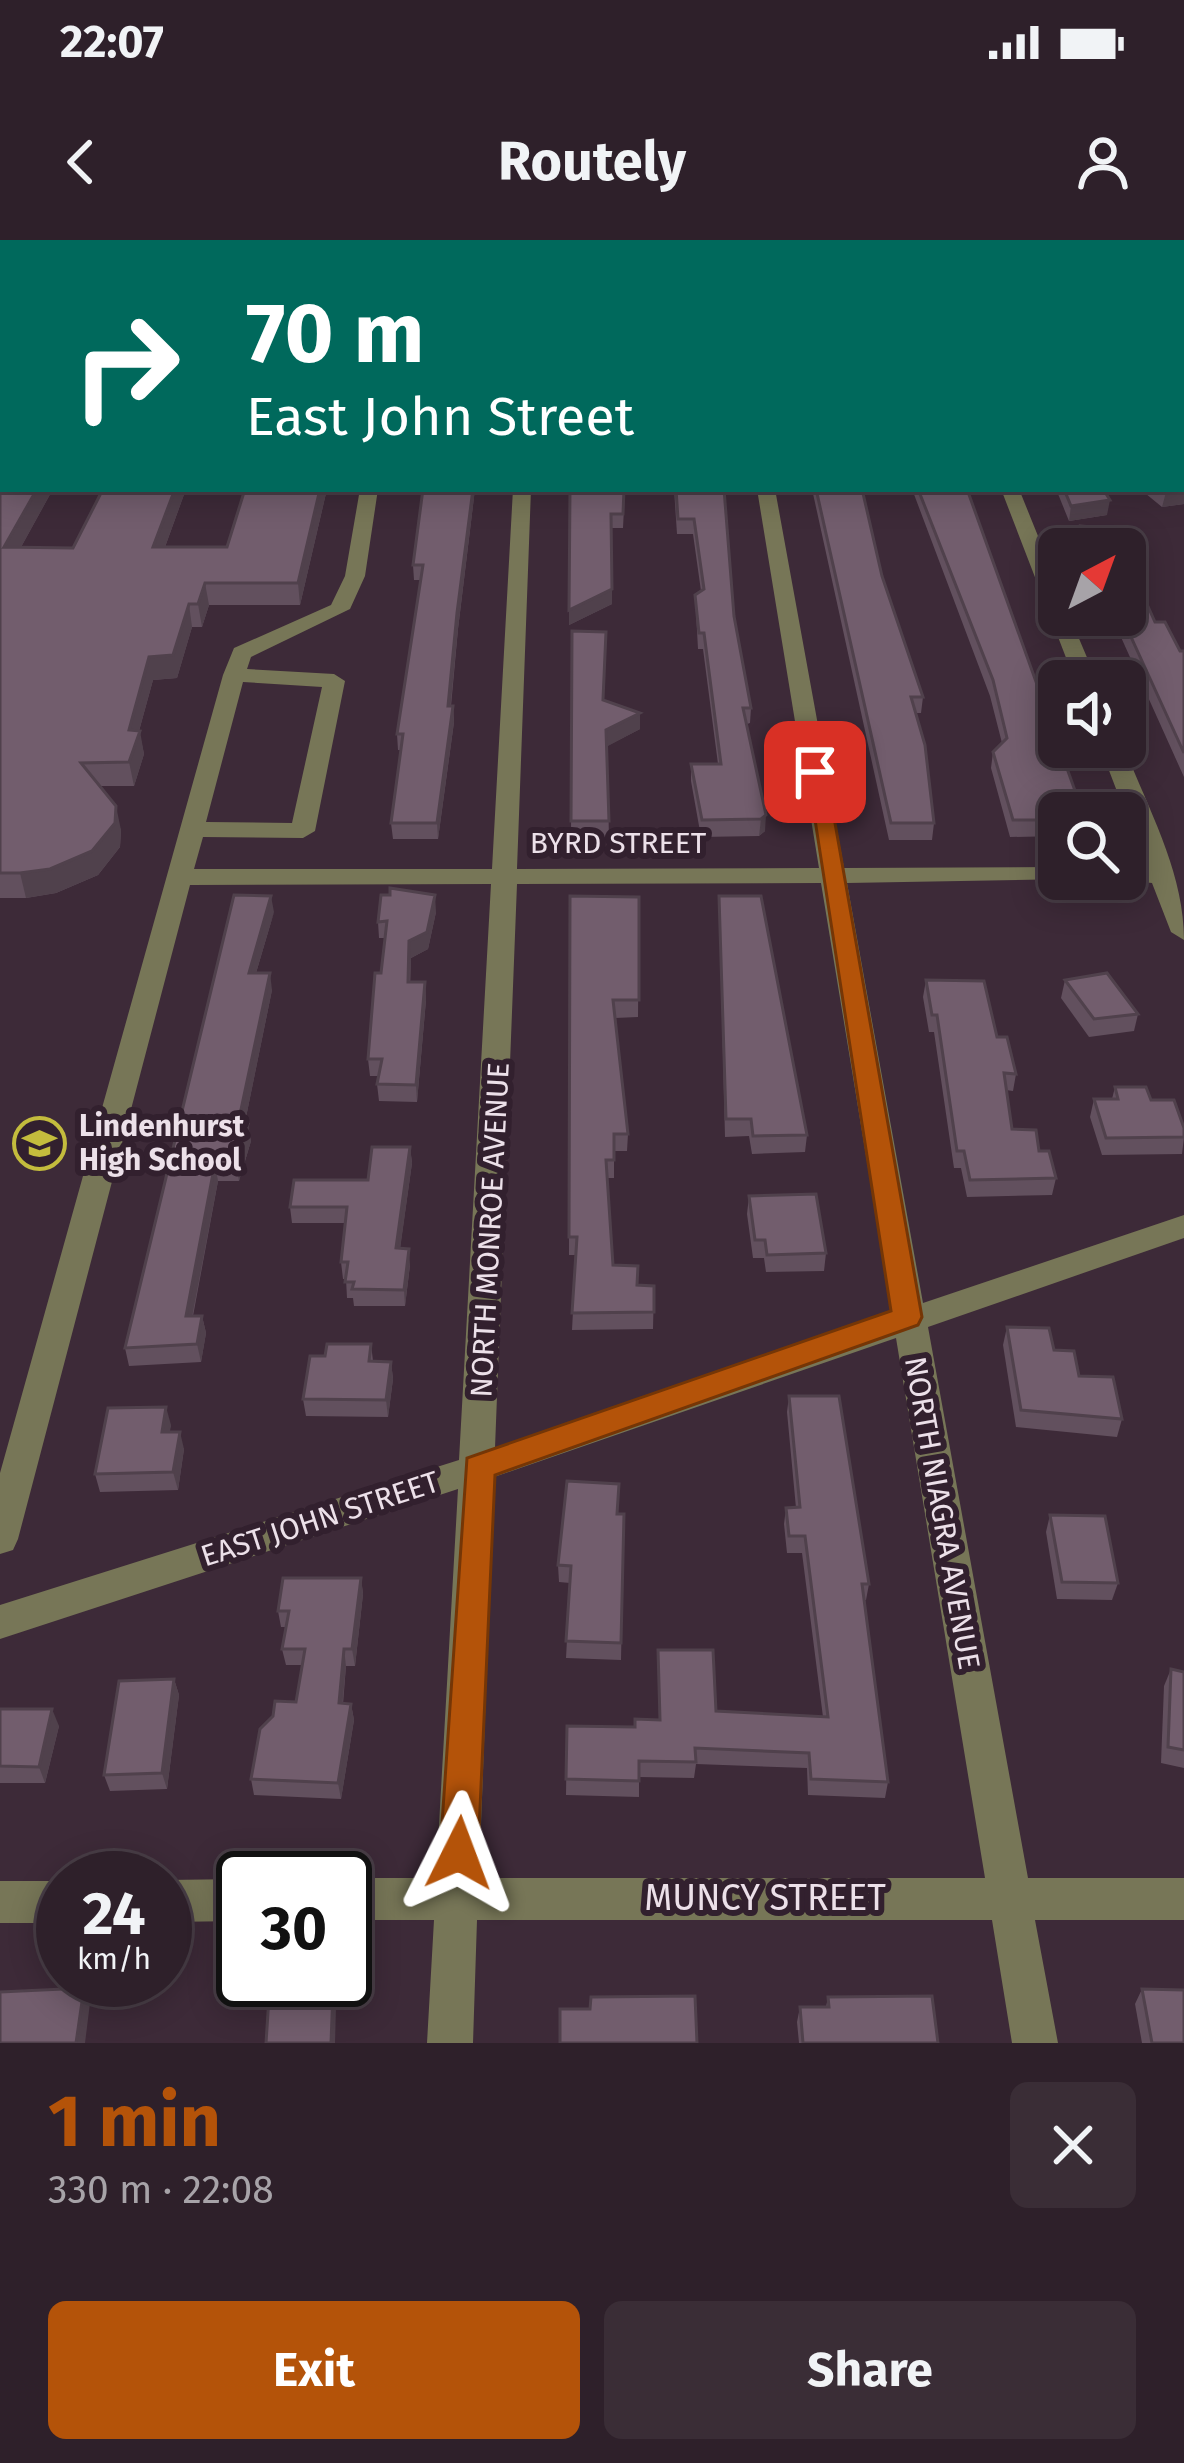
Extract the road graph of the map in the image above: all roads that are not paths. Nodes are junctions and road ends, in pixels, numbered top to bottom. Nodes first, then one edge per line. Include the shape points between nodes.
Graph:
1 (369, 492) edge
2 (522, 492) edge
3 (767, 492) edge
4 (1011, 492) edge
5 (1038, 561) edge
6 (234, 675) junction
7 (1121, 768) edge
8 (190, 829) junction
9 (832, 875) junction
10 (1038, 875) edge
11 (1146, 875) edge
12 (1164, 875) junction
13 (176, 877) junction
14 (507, 877) junction
15 (1184, 932) edge
16 (1184, 1226) edge
17 (907, 1317) junction
18 (479, 1468) junction
19 (0, 1539) edge
20 (0, 1622) edge
21 (457, 1898) junction
22 (1012, 1898) junction
23 (372, 1899) edge
24 (1184, 1899) edge
25 (36, 1902) edge
26 (0, 1903) edge
27 (450, 2043) edge
28 (1034, 2043) edge

1 - 6 street via 355,576 340,609 242,652
2 - 14 street, NORTH MONROE AVENUE
3 - 9 street, NORTH NIAGRA AVENUE
4 - 5 street
6 - 8 street
6 - 8 street via 334,681 303,831
7 - 12 street
8 - 13 street
9 - 10 street, BYRD STREET
9 - 14 street, BYRD STREET
9 - 17 street, NORTH NIAGRA AVENUE
11 - 12 street
12 - 15 street
13 - 14 street, BYRD STREET
13 - 19 street
14 - 18 street, NORTH MONROE AVENUE
16 - 17 street, EAST JOHN STREET
17 - 18 street, EAST JOHN STREET
17 - 22 street, NORTH NIAGRA AVENUE
18 - 20 street, EAST JOHN STREET
18 - 21 street, NORTH MONROE AVENUE
21 - 22 street, MUNCY STREET
21 - 23 street, MUNCY STREET
21 - 27 street, NORTH MONROE AVENUE
22 - 24 street, MUNCY STREET
22 - 28 street, NORTH NIAGRA AVENUE
25 - 26 street

